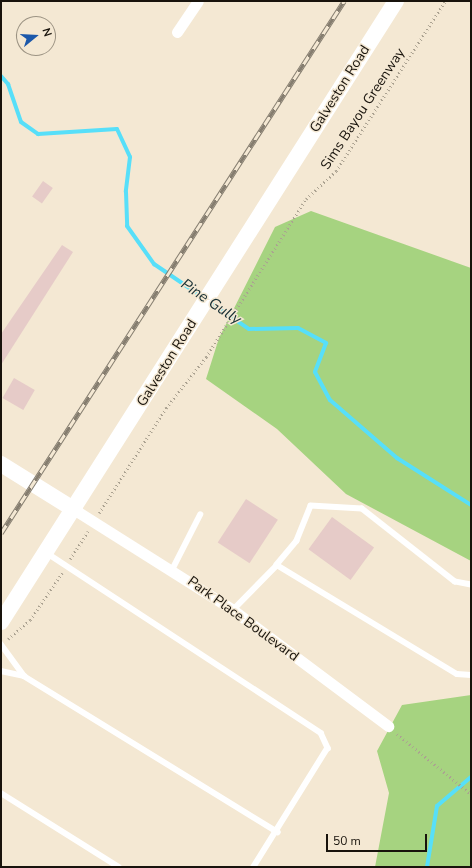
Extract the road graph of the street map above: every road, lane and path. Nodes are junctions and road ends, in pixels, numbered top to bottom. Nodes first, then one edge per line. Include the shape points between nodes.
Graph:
1 (198, 1) edge
2 (396, 1) edge
3 (445, 1) edge
4 (176, 32) dead end
5 (1, 464) edge
6 (103, 507) dead end
7 (75, 510) junction
8 (200, 515) dead end
9 (86, 535) dead end
10 (46, 553) junction
11 (70, 559) dead end
12 (277, 565) junction
13 (172, 570) junction
14 (61, 574) dead end
15 (471, 585) edge
16 (233, 610) junction
17 (1, 622) edge
18 (8, 639) dead end
19 (1, 644) edge
20 (1, 671) edge
21 (471, 675) edge
22 (24, 676) junction
23 (388, 726) joint
24 (1, 793) edge
25 (471, 794) edge
26 (278, 832) junction
27 (119, 867) edge
28 (254, 867) edge

1 - 4 street
2 - 7 main road, Galveston Road
3 - 6 path, Sims Bayou Greenway via 336,171 306,199 206,357 166,408
5 - 7 main road, Park Place Boulevard
7 - 10 main road, Galveston Road
7 - 13 street, Park Place Boulevard
8 - 13 lane
9 - 11 path
10 - 17 main road, Galveston Road
10 - 26 lane via 320,733 328,748
12 - 15 lane via 297,541 311,506 362,509 455,582
12 - 16 lane
12 - 21 lane via 457,674
13 - 16 street, Park Place Boulevard
14 - 18 path via 39,609
16 - 23 street, Park Place Boulevard
19 - 22 lane
20 - 22 lane
22 - 26 lane
23 - 25 path
24 - 27 lane
26 - 28 lane

